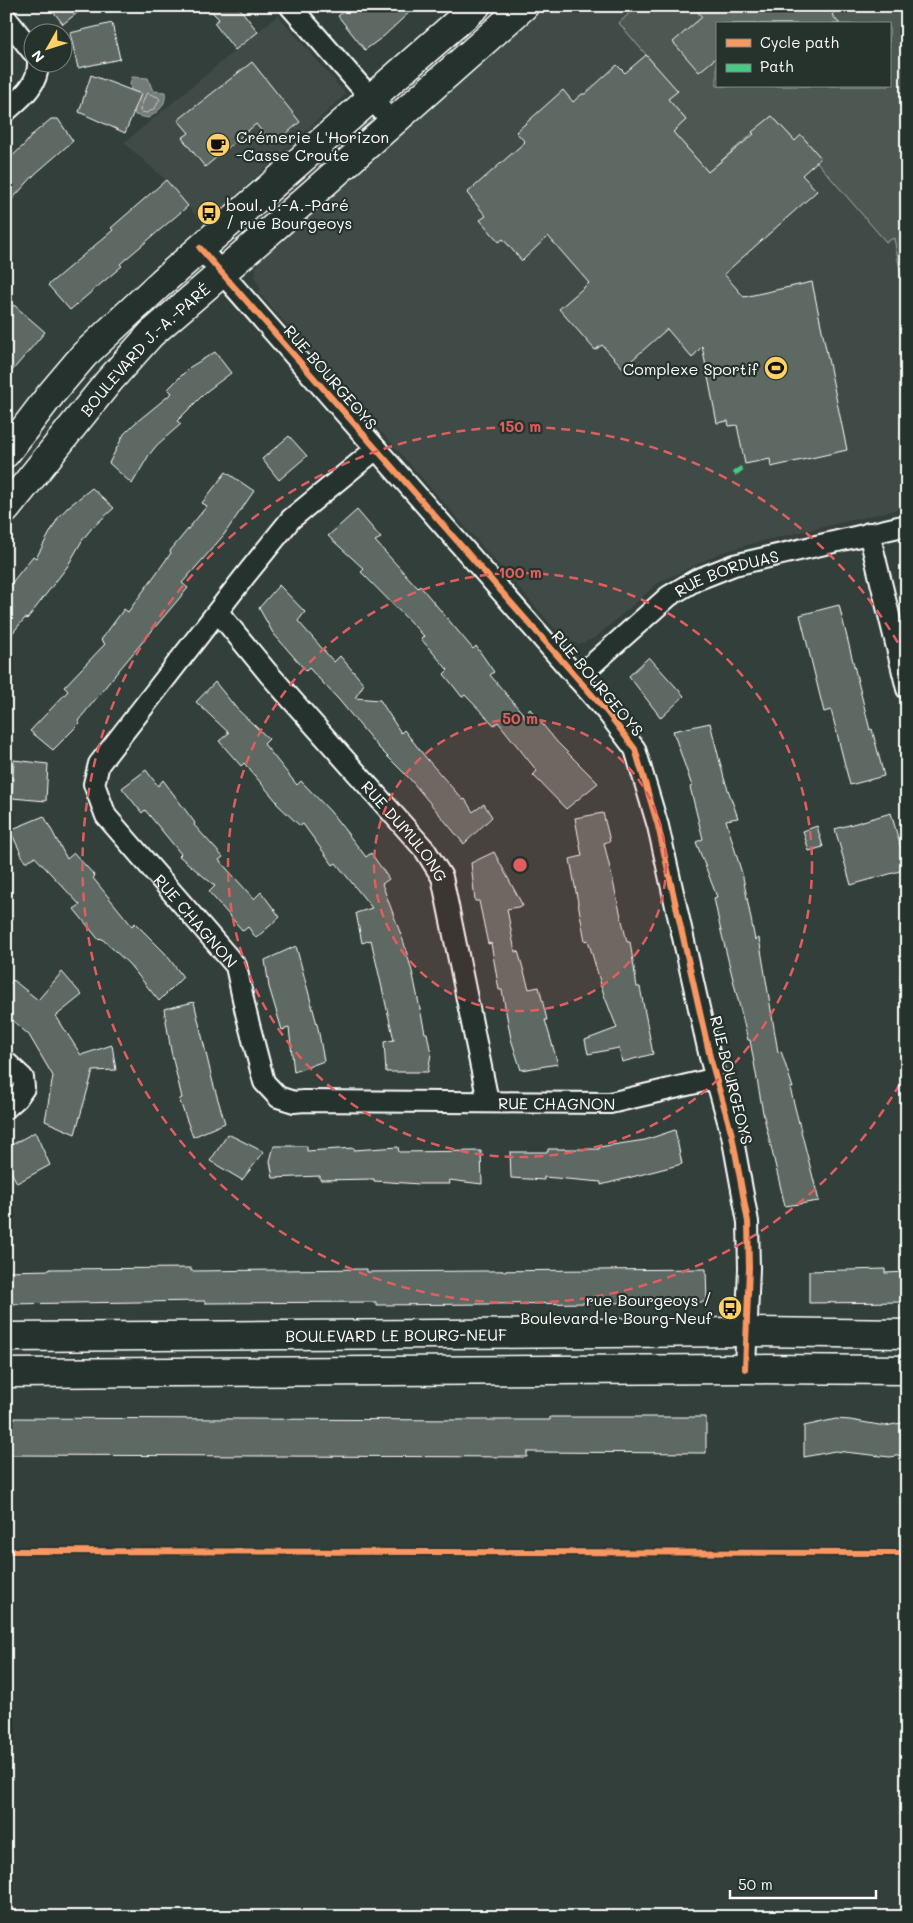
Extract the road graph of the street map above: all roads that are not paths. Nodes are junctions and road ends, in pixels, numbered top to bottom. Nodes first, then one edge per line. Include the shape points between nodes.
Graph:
1 (290, 6) edge
2 (476, 6) edge
3 (524, 6) edge
4 (6, 18) edge
5 (22, 38) edge
6 (37, 72) edge
7 (371, 98) junction
8 (6, 111) edge
9 (392, 122) junction
10 (200, 248) junction
11 (221, 273) junction
12 (376, 449) junction
13 (6, 453) edge
14 (6, 509) edge
15 (907, 525) edge
16 (869, 533) junction
17 (218, 612) junction
18 (577, 678) junction
19 (907, 689) edge
20 (6, 1062) edge
21 (717, 1078) junction
22 (488, 1101) junction
23 (6, 1108) edge
24 (747, 1332) junction
25 (907, 1334) edge
26 (6, 1337) edge
27 (745, 1369) junction
28 (907, 1370) edge
29 (6, 1373) edge

1 - 7 street
2 - 7 street, BOULEVARD J.-A.-PARÉ
3 - 9 street, BOULEVARD J.-A.-PARÉ
4 - 5 street
6 - 8 street via 26,94
7 - 9 street
7 - 10 street, BOULEVARD J.-A.-PARÉ
9 - 11 street, BOULEVARD J.-A.-PARÉ
10 - 11 street, RUE BOURGEOYS
10 - 13 street, BOULEVARD J.-A.-PARÉ via 84,355
11 - 12 street, RUE BOURGEOYS
11 - 14 street, BOULEVARD J.-A.-PARÉ via 151,334
12 - 17 street, RUE CHAGNON via 292,519
12 - 18 street, RUE BOURGEOYS
15 - 16 street, RUE BORDUAS
16 - 18 street, RUE BORDUAS via 734,565 696,580 669,596
16 - 19 street
17 - 22 street, RUE DUMULONG via 425,850 442,877
17 - 22 street, RUE CHAGNON via 99,764 94,784 106,816 236,966 264,1082 278,1097 294,1102
18 - 21 street, RUE BOURGEOYS via 635,749 658,826
20 - 23 street via 22,1078 24,1088
21 - 22 street, RUE CHAGNON via 610,1102
21 - 24 street, RUE BOURGEOYS via 732,1135 748,1222
24 - 25 street, BOULEVARD LE BOURG-NEUF
24 - 26 street, BOULEVARD LE BOURG-NEUF
24 - 27 street, RUE BOURGEOYS
27 - 28 street
27 - 29 street

